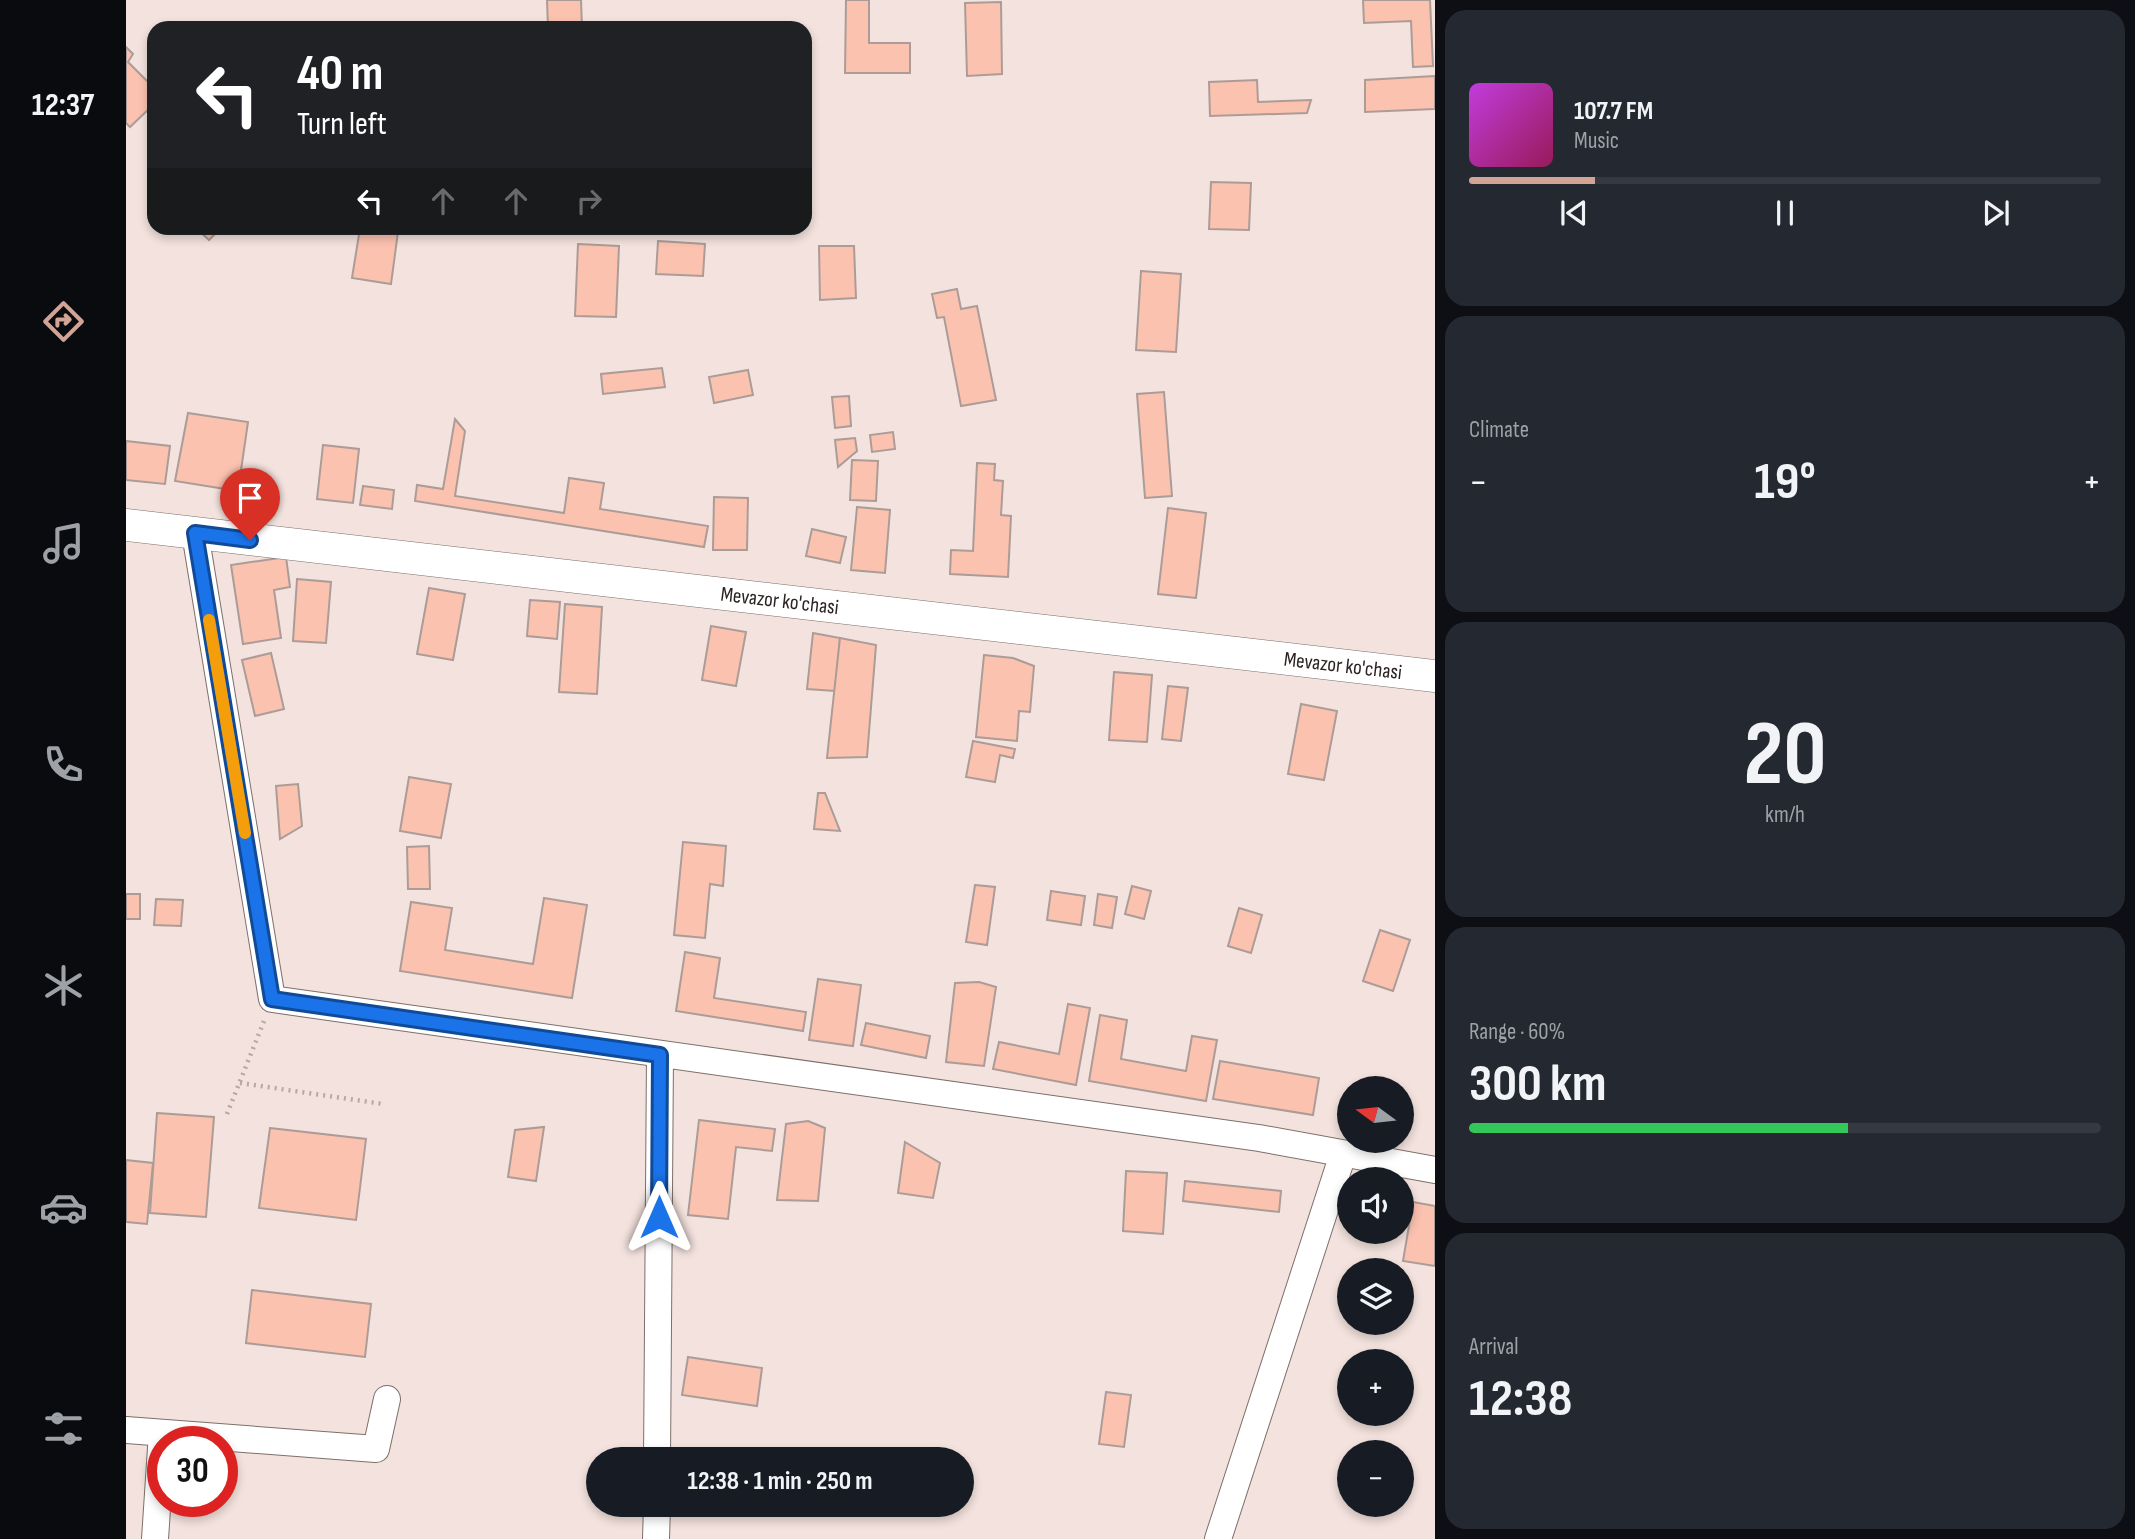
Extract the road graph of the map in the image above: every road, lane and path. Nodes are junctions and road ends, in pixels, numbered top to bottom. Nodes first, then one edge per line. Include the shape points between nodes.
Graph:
1 (126, 525) edge
2 (195, 533) junction
3 (1435, 676) edge
4 (272, 999) junction
5 (660, 1055) junction
6 (240, 1083) junction
7 (383, 1104) dead end
8 (227, 1114) dead end
9 (1343, 1154) junction
10 (1435, 1170) edge
11 (387, 1399) dead end
12 (126, 1430) edge
13 (147, 1432) edge
14 (238, 1439) edge
15 (657, 1447) edge
16 (157, 1517) edge
17 (657, 1517) edge
18 (155, 1539) edge
19 (656, 1539) edge
20 (1218, 1539) edge

1 - 2 street, Mevazor ko'chasi
2 - 3 street, Mevazor ko'chasi
2 - 4 street
4 - 5 street
4 - 6 path
5 - 9 street via 1259,1138
5 - 15 street
6 - 7 path
6 - 8 path
9 - 10 street
9 - 20 street
11 - 14 street via 376,1449
12 - 13 street
16 - 18 street
17 - 19 street

